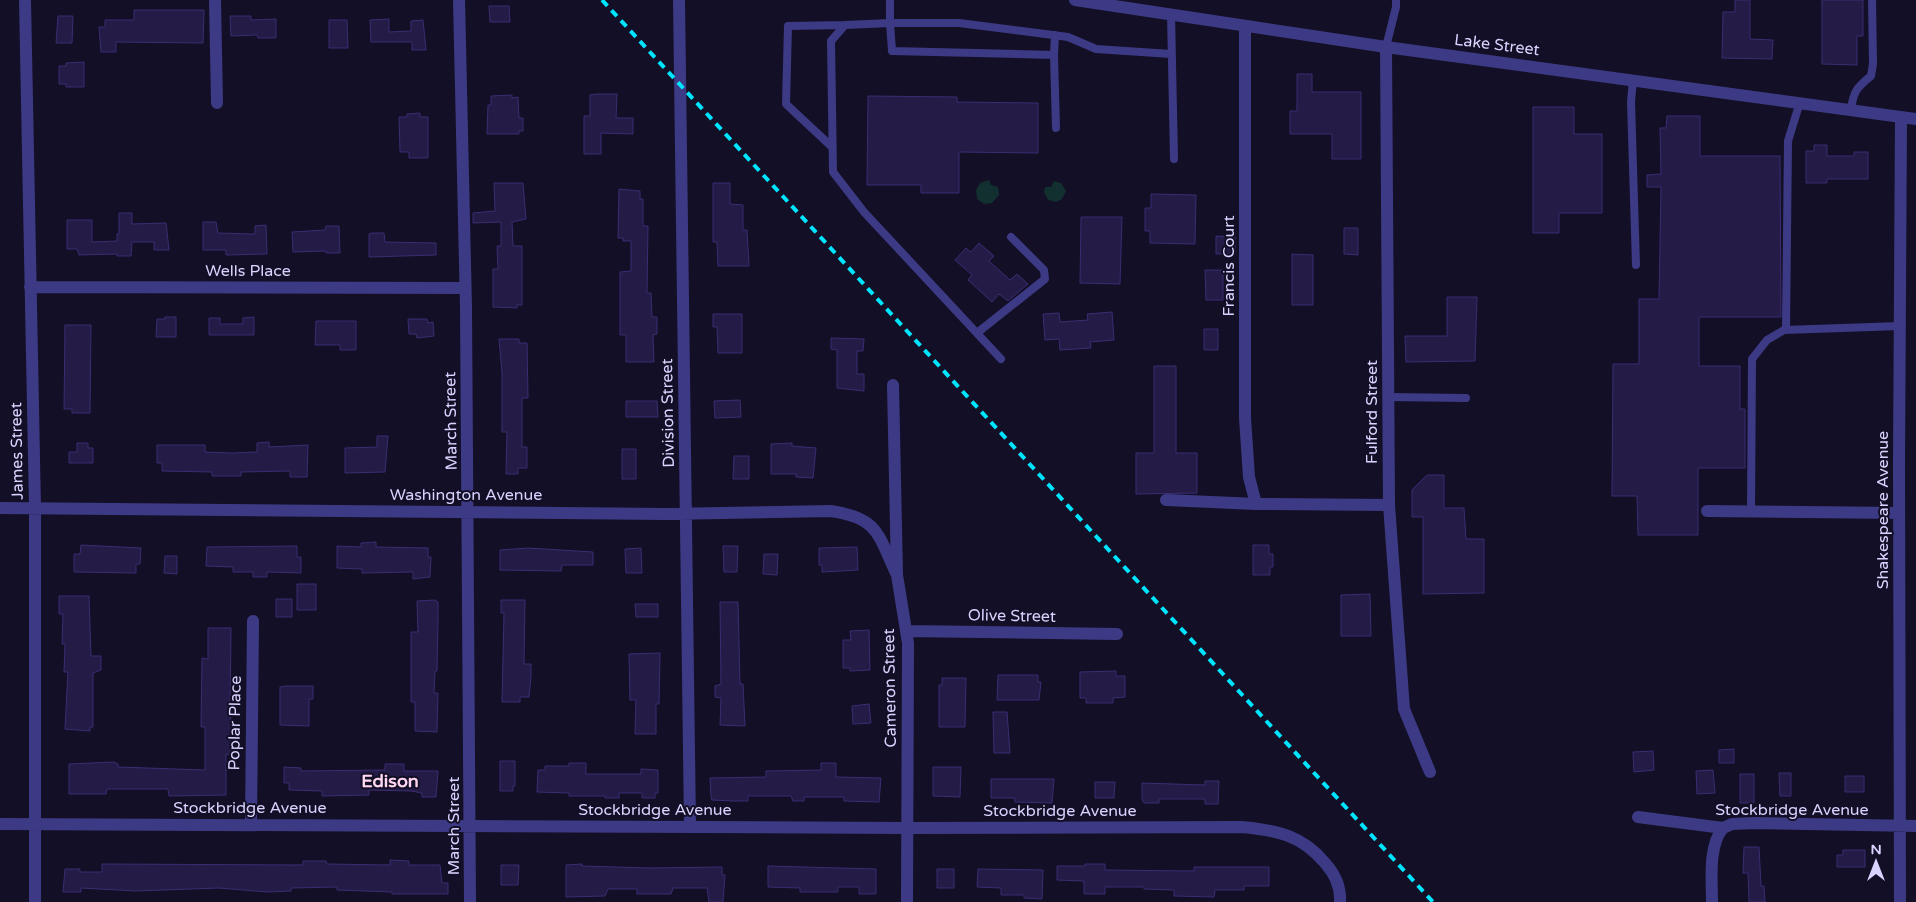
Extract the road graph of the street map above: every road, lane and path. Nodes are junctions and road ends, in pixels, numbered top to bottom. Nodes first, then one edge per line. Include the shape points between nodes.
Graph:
1 (25, 0) edge
2 (215, 0) edge
3 (459, 0) edge
4 (679, 0) edge
5 (890, 0) edge
6 (1075, 0) edge
7 (1396, 0) edge
8 (1872, 0) edge
9 (1170, 14) junction
10 (890, 23) junction
11 (845, 25) junction
12 (1245, 26) junction
13 (1055, 35) junction
14 (1386, 47) junction
15 (1171, 54) junction
16 (1054, 55) junction
17 (1633, 79) junction
18 (1800, 102) junction
19 (216, 103) dead end
20 (1851, 110) junction
21 (1901, 117) junction
22 (1916, 119) edge
23 (1056, 128) dead end
24 (832, 147) junction
25 (1174, 158) dead end
26 (1011, 236) dead end
27 (1636, 265) dead end
28 (30, 287) junction
29 (465, 288) junction
30 (1900, 326) junction
31 (1786, 330) junction
32 (977, 333) junction
33 (1001, 359) dead end
34 (893, 385) dead end
35 (1388, 397) junction
36 (1466, 398) dead end
37 (1166, 500) dead end
38 (1256, 504) junction
39 (1389, 505) junction
40 (0, 508) edge
41 (35, 508) junction
42 (468, 511) junction
43 (1707, 511) dead end
44 (1751, 512) junction
45 (1899, 513) junction
46 (687, 514) junction
47 (897, 575) junction
48 (253, 621) dead end
49 (906, 631) junction
50 (1117, 634) dead end
51 (1430, 772) dead end
52 (1638, 817) dead end
53 (0, 824) edge
54 (36, 824) junction
55 (251, 824) junction
56 (470, 825) junction
57 (690, 826) junction
58 (1901, 826) junction
59 (1916, 826) edge
60 (906, 828) junction
61 (1723, 828) junction
62 (35, 902) edge
63 (470, 902) edge
64 (907, 902) edge
65 (1340, 902) edge
66 (1712, 902) edge
67 (1900, 902) edge

1 - 28 street, James Street
2 - 19 street
3 - 29 street, March Street
4 - 46 street, Division Street
5 - 10 lane
6 - 9 street, Lake Street
7 - 14 lane
8 - 20 lane via 1871,76 1857,86 1852,95
9 - 12 street, Lake Street
9 - 15 lane
10 - 11 lane
10 - 13 lane via 959,23
10 - 16 lane via 892,52
11 - 24 lane via 831,41
11 - 24 lane via 788,26 786,104
12 - 14 street, Lake Street
12 - 38 street, Francis Court via 1245,418 1249,477
13 - 15 lane via 1096,49
13 - 16 lane
14 - 17 street, Lake Street
14 - 35 street, Fulford Street
15 - 25 lane
16 - 23 lane
17 - 18 street, Lake Street
17 - 27 lane
18 - 20 street, Lake Street
18 - 31 lane via 1788,141
20 - 21 street, Lake Street
21 - 22 street, Lake Street
21 - 30 street, Shakespeare Avenue
24 - 32 lane via 833,172 854,200
26 - 32 lane via 1044,270 1045,280
28 - 29 street, Wells Place
28 - 41 street, James Street
29 - 42 street, March Street
30 - 31 lane
30 - 45 street, Shakespeare Avenue
31 - 44 lane via 1767,340 1752,359
32 - 33 lane
34 - 47 street, Cameron Street
35 - 36 lane
35 - 39 street, Fulford Street
37 - 38 street
38 - 39 street
39 - 51 street, Fulford Street via 1404,709
40 - 41 street, Washington Avenue
41 - 42 street, Washington Avenue
41 - 54 street, James Street
42 - 46 street, Washington Avenue
42 - 56 street, March Street
43 - 44 street
44 - 45 street
45 - 58 street, Shakespeare Avenue
46 - 47 street, Washington Avenue via 831,511 851,514 863,518 877,531
46 - 57 street, Division Street
47 - 49 street, Cameron Street
48 - 55 street, Poplar Place
49 - 50 street, Olive Street
49 - 60 street, Cameron Street
52 - 61 street, Stockbridge Avenue
53 - 54 street, Stockbridge Avenue
54 - 55 street, Stockbridge Avenue
54 - 62 street, James Street
55 - 56 street, Stockbridge Avenue
56 - 57 street, Stockbridge Avenue
56 - 63 street, March Street
57 - 60 street, Stockbridge Avenue
58 - 59 street, Stockbridge Avenue
58 - 61 street, Stockbridge Avenue via 1754,823 1732,824
58 - 67 street, Shakespeare Avenue
60 - 64 street, Cameron Street
60 - 65 street, Stockbridge Avenue via 1241,827 1280,832 1307,844 1332,871
61 - 66 street via 1717,835 1714,853

